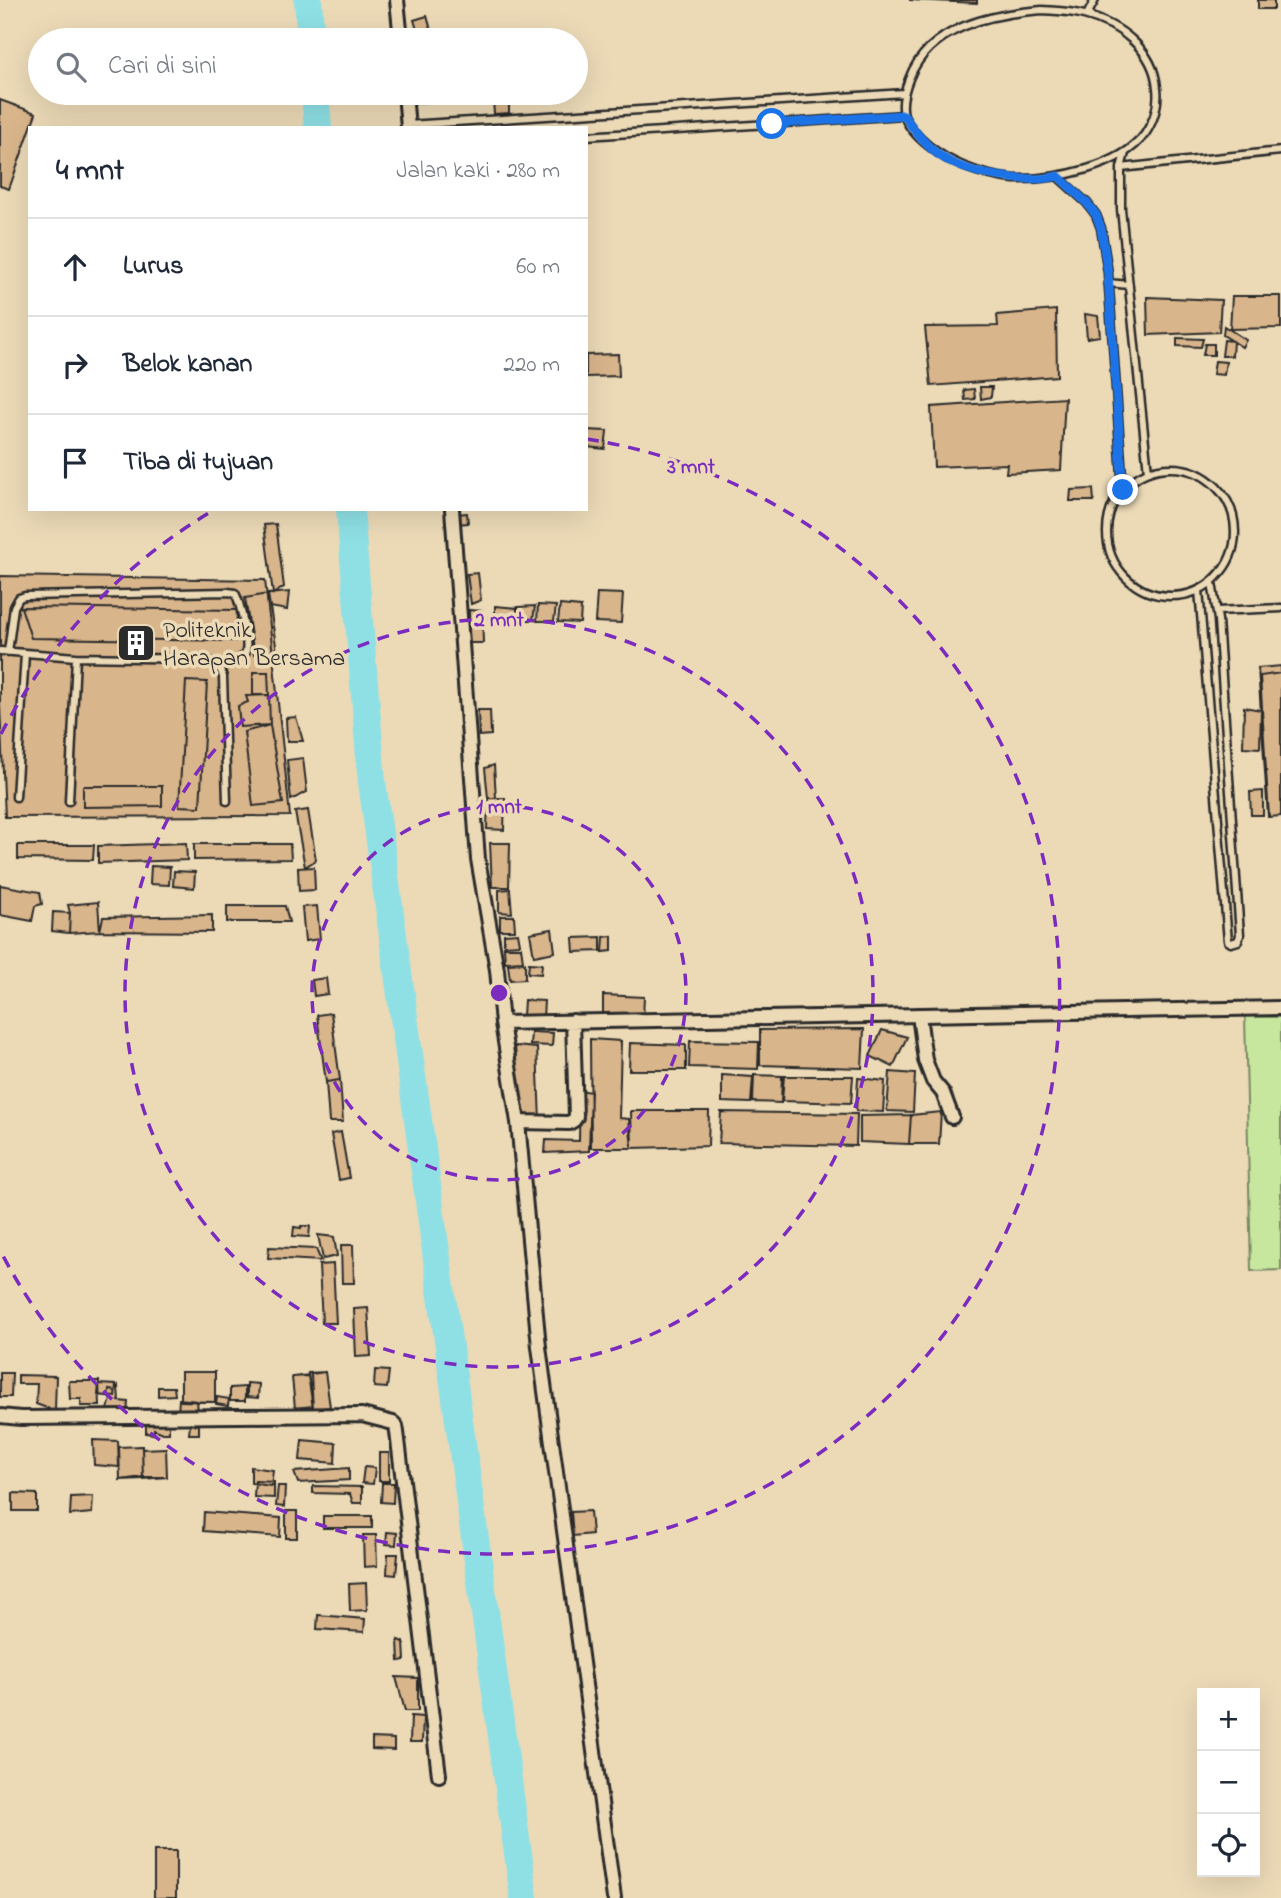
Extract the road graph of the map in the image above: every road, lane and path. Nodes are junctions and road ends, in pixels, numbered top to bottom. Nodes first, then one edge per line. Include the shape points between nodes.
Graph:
1 (397, 0) edge
2 (1096, 0) edge
3 (1087, 15) junction
4 (400, 28) edge
5 (904, 93) junction
6 (406, 105) edge
7 (904, 115) junction
8 (408, 126) edge
9 (588, 136) edge
10 (1281, 151) edge
11 (1125, 153) junction
12 (1121, 169) junction
13 (1058, 176) junction
14 (1108, 283) junction
15 (1129, 285) junction
16 (1148, 472) junction
17 (1123, 490) junction
18 (452, 511) edge
19 (1212, 582) junction
20 (1199, 590) junction
21 (1281, 608) edge
22 (1217, 611) junction
23 (4, 652) edge
24 (25, 654) junction
25 (76, 657) junction
26 (221, 667) junction
27 (16, 797) dead end
28 (69, 801) dead end
29 (227, 801) dead end
30 (1281, 1008) edge
31 (919, 1014) junction
32 (573, 1021) junction
33 (502, 1023) junction
34 (952, 1117) dead end
35 (518, 1122) junction
36 (0, 1416) edge
37 (439, 1775) dead end
38 (614, 1898) edge

1 - 4 street
2 - 3 lane
3 - 5 lane via 1042,10 971,22 918,58
3 - 11 lane via 1138,45 1156,75 1155,114 1145,134
5 - 7 lane
5 - 8 lane
6 - 8 street
7 - 9 lane
7 - 13 lane via 921,139 946,160 1011,179
10 - 12 lane
11 - 12 lane
11 - 13 lane
12 - 15 lane
13 - 14 lane via 1096,215
14 - 15 lane
14 - 17 lane
15 - 16 lane
16 - 17 lane
16 - 19 lane via 1164,468 1194,472 1228,502 1236,532 1234,548
17 - 20 lane via 1111,510 1107,532 1114,562 1123,575 1142,589 1164,596
18 - 33 street via 478,859
19 - 20 lane
19 - 22 lane
20 - 22 lane via 1231,943 1240,936
21 - 22 lane
23 - 24 lane
23 - 26 lane via 14,607 25,596 228,592 239,600 246,653
24 - 25 lane
24 - 27 lane
25 - 26 lane via 203,659
25 - 28 lane
26 - 29 lane
30 - 31 street
31 - 32 street
31 - 34 street via 925,1060
32 - 33 street
32 - 35 street via 574,1121
33 - 35 street
35 - 38 street via 539,1347
36 - 37 street via 362,1415 393,1423

